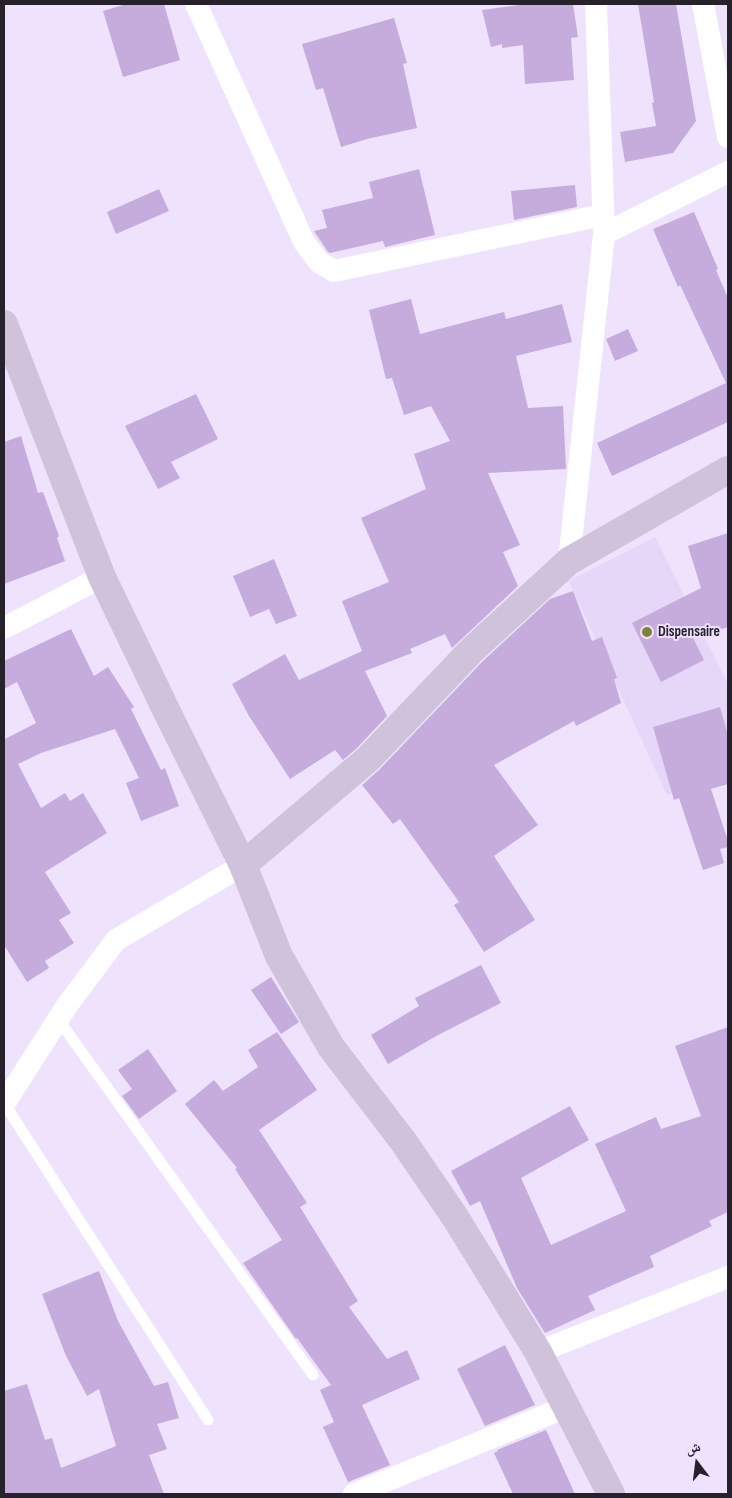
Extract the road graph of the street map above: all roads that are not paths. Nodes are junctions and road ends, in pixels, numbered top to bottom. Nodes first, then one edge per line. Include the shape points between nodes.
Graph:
1 (196, 4) edge
2 (596, 4) edge
3 (704, 4) edge
4 (728, 137) edge
5 (728, 172) edge
6 (603, 225) junction
7 (4, 324) edge
8 (728, 470) edge
9 (570, 561) junction
10 (102, 577) junction
11 (4, 628) edge
12 (242, 865) junction
13 (58, 1019) junction
14 (4, 1104) edge
15 (728, 1276) edge
16 (538, 1352) junction
17 (313, 1375) dead end
18 (566, 1407) junction
19 (208, 1420) dead end
20 (354, 1494) edge
21 (610, 1494) edge

1 - 6 street via 304,242 319,262 334,271
2 - 6 street
3 - 4 street
5 - 6 street
6 - 9 street
7 - 10 main road
8 - 9 main road
9 - 12 main road via 472,650 368,759
10 - 11 street
10 - 12 main road
12 - 13 street via 116,940
12 - 16 main road via 279,956 331,1048 403,1141 455,1217
13 - 14 street
13 - 17 lane
14 - 19 lane
15 - 16 street
16 - 18 main road
18 - 20 street
18 - 21 main road

